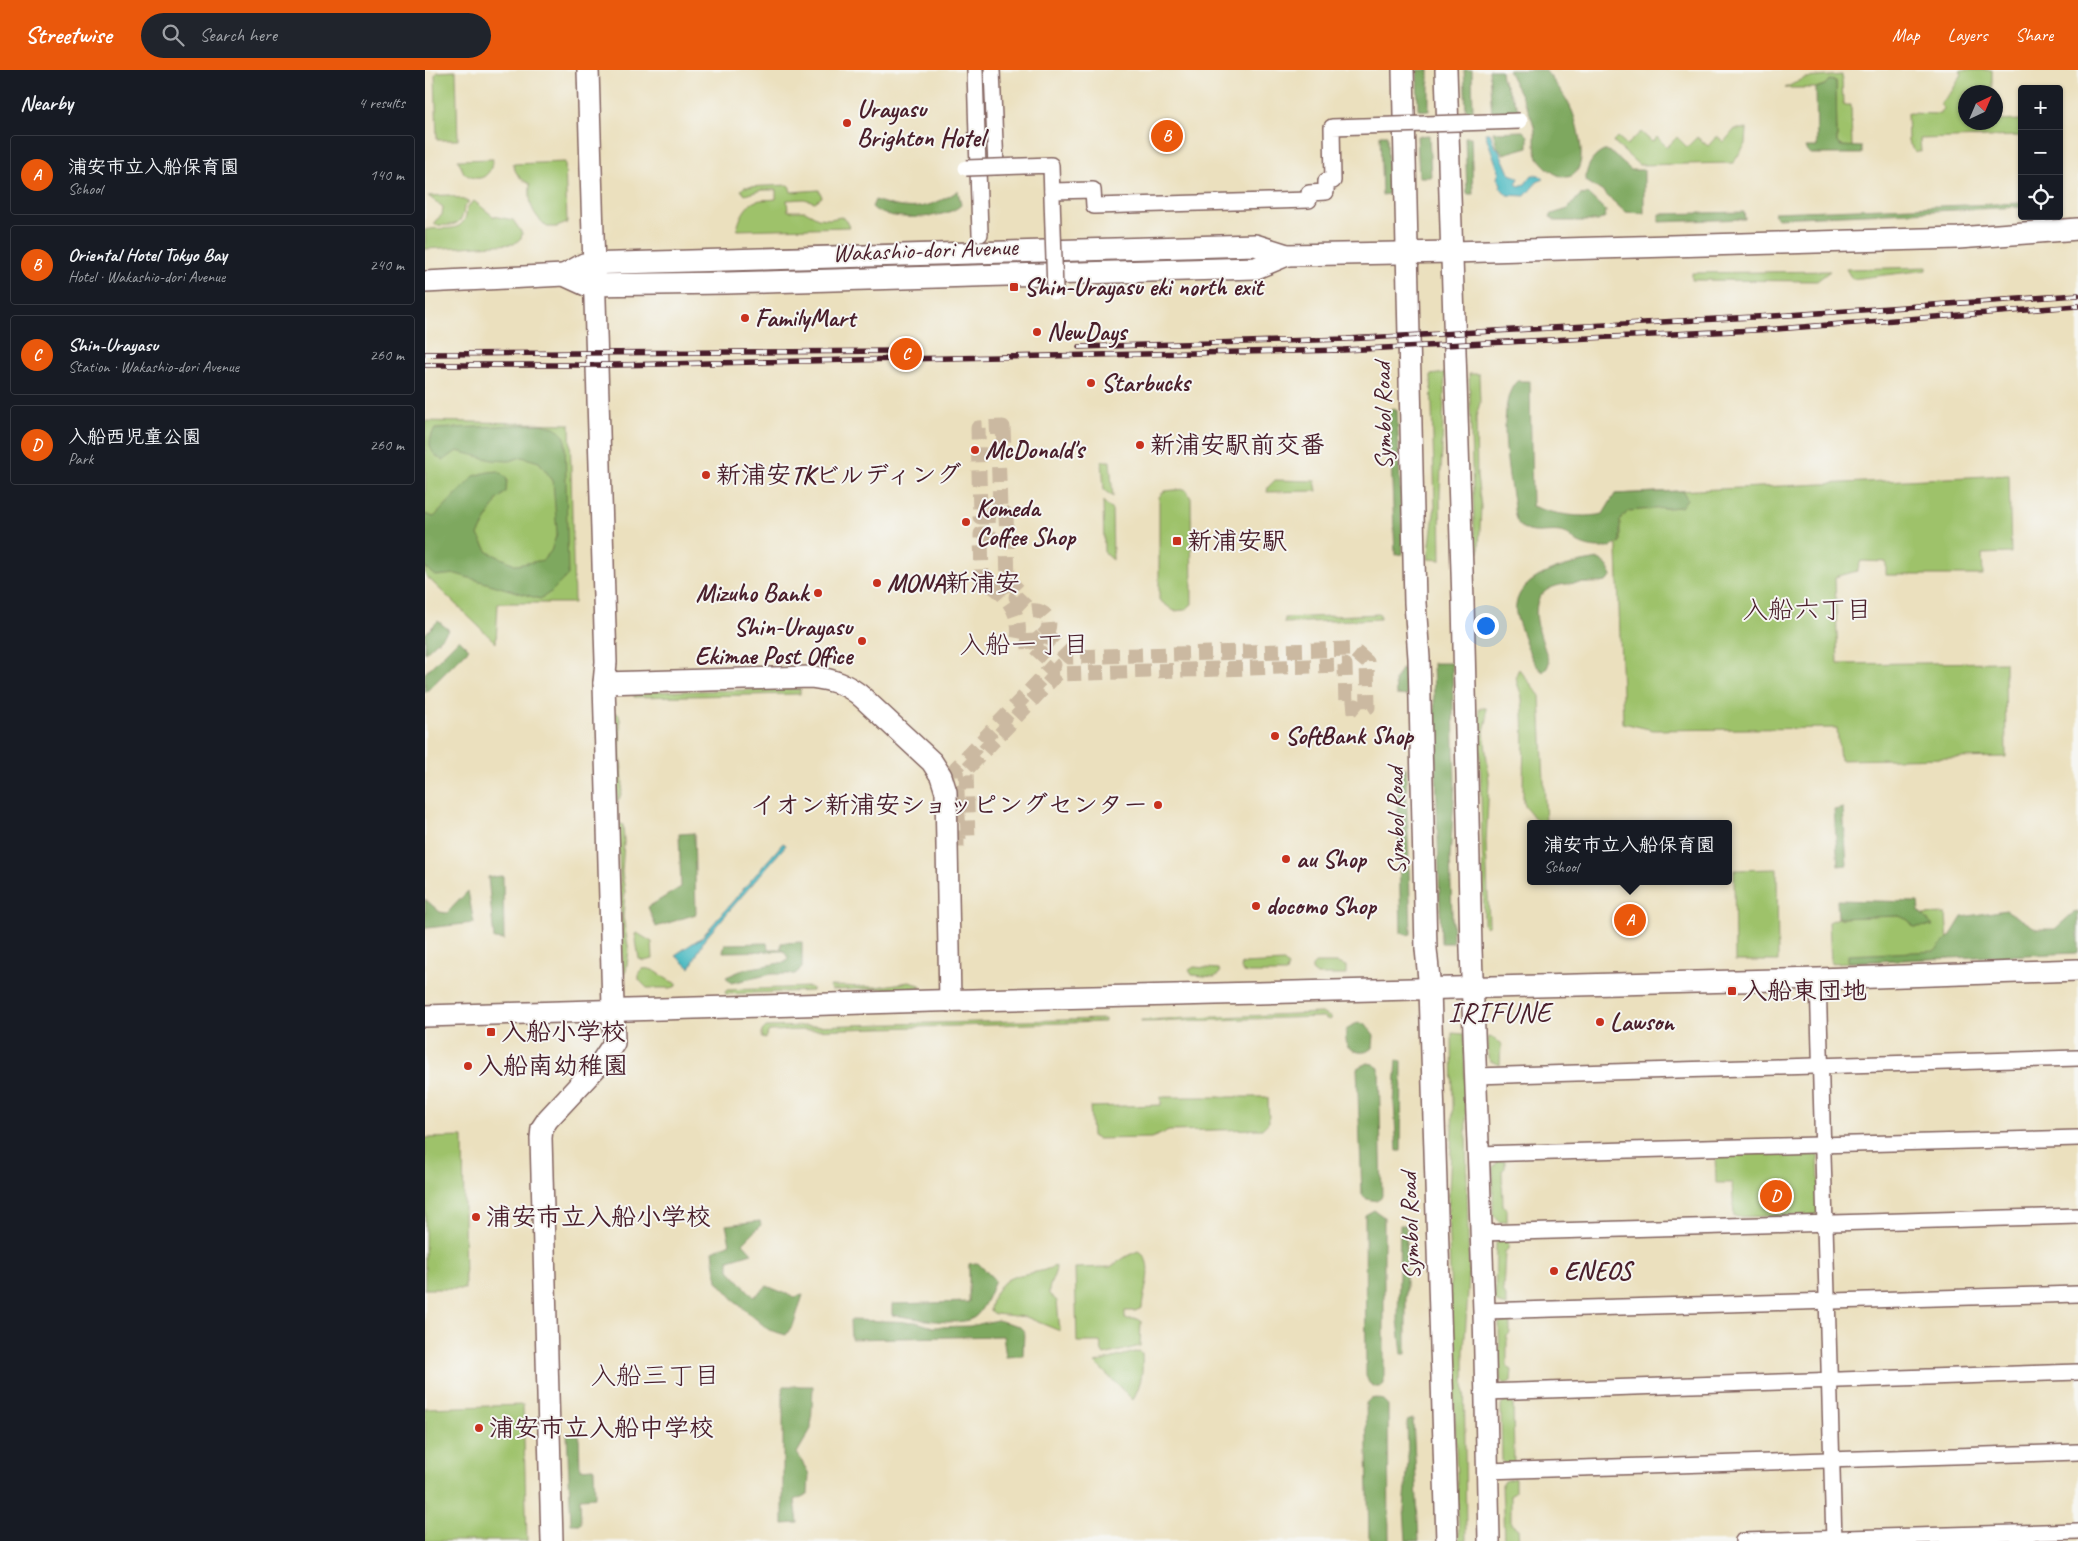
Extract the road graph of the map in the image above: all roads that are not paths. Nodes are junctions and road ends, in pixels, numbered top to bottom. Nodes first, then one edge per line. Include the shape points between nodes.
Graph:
1 (588, 70) edge
2 (975, 70) edge
3 (992, 70) edge
4 (1403, 70) edge
5 (1446, 70) edge
6 (1520, 122) dead end
7 (995, 167) junction
8 (966, 168) dead end
9 (1052, 191) junction
10 (2078, 229) edge
11 (980, 234) dead end
12 (1408, 252) junction
13 (1453, 252) junction
14 (595, 274) junction
15 (425, 282) edge
16 (1055, 292) dead end
17 (604, 682) junction
18 (2078, 970) edge
19 (1818, 979) junction
20 (1472, 988) junction
21 (1430, 989) junction
22 (950, 1001) junction
23 (613, 1010) junction
24 (425, 1016) edge
25 (2078, 1058) edge
26 (1821, 1065) junction
27 (1476, 1076) junction
28 (2078, 1138) edge
29 (1822, 1143) junction
30 (1478, 1154) junction
31 (2078, 1216) edge
32 (1825, 1223) junction
33 (1481, 1233) junction
34 (2078, 1294) edge
35 (1828, 1302) junction
36 (1484, 1311) junction
37 (2078, 1372) edge
38 (1829, 1381) junction
39 (1485, 1392) junction
40 (2078, 1452) edge
41 (1832, 1460) junction
42 (1487, 1471) junction
43 (2078, 1531) edge
44 (1834, 1540) edge
45 (552, 1541) edge
46 (1447, 1541) edge
47 (1489, 1541) edge
48 (1743, 1541) edge

1 - 14 street
2 - 11 street
3 - 7 street
4 - 12 street, Symbol Road
5 - 13 street
6 - 9 street, bridge via 1332,127 1333,181 1326,181 1326,192 1309,193 1309,200 1094,206 1093,190
7 - 8 street, bridge
7 - 9 street, bridge via 1051,165
9 - 16 street, bridge
10 - 13 street, Wakashio-dori Avenue via 1958,238
12 - 13 street, Wakashio-dori Avenue
12 - 14 street, Wakashio-dori Avenue via 1287,255 1255,245
12 - 21 street, Symbol Road via 1415,603
13 - 20 street
14 - 15 street, Wakashio-dori Avenue via 584,264 563,275
14 - 17 street
17 - 22 street via 812,677 835,680 863,698 932,762 946,792
17 - 23 street
18 - 19 street
19 - 20 street
19 - 26 street
20 - 21 street
20 - 27 street
21 - 22 street
21 - 46 street, Symbol Road
22 - 23 street
23 - 24 street
23 - 45 street via 614,1043 610,1051 542,1128
25 - 26 street
26 - 27 street
26 - 29 street
27 - 30 street
28 - 29 street
29 - 30 street
29 - 32 street
30 - 33 street
31 - 32 street
32 - 33 street
32 - 35 street
33 - 36 street
34 - 35 street
35 - 36 street
35 - 38 street
36 - 39 street
37 - 38 street
38 - 39 street
38 - 41 street
39 - 42 street
40 - 41 street
41 - 42 street
41 - 44 street
42 - 47 street
43 - 44 street
44 - 48 street

